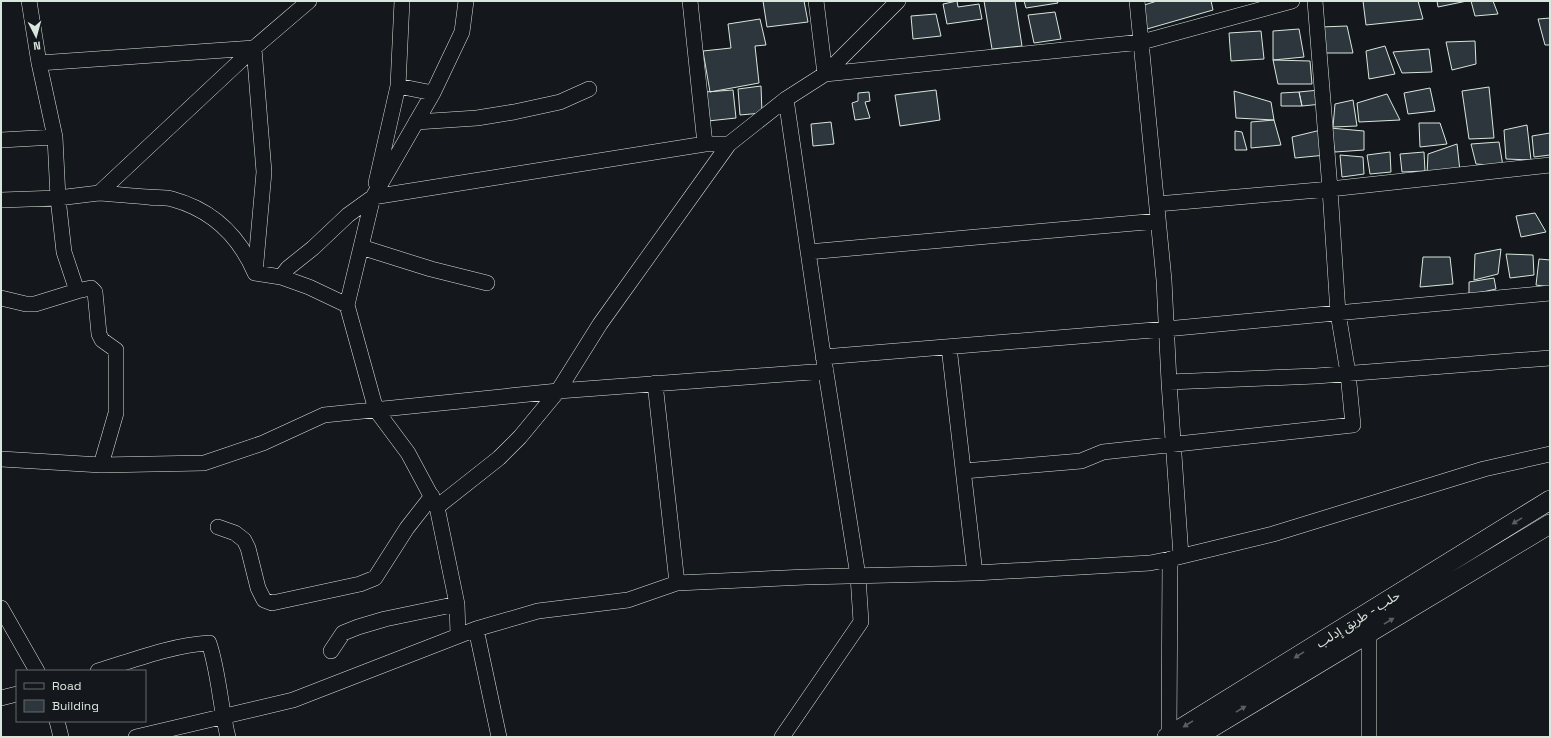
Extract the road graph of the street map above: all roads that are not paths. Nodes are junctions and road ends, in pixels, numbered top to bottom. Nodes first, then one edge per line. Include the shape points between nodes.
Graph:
1 (29, 1) edge
2 (308, 1) edge
3 (402, 1) edge
4 (466, 1) edge
5 (690, 1) edge
6 (816, 1) edge
7 (898, 1) edge
8 (1137, 1) edge
9 (1292, 1) edge
10 (1316, 1) edge
11 (1142, 42) junction
12 (254, 48) junction
13 (39, 63) junction
14 (825, 74) junction
15 (398, 86) junction
16 (589, 89) dead end
17 (433, 93) junction
18 (786, 99) junction
19 (416, 122) junction
20 (55, 137) junction
21 (1, 140) edge
22 (705, 144) junction
23 (729, 144) junction
24 (1550, 165) edge
25 (1330, 189) junction
26 (99, 193) junction
27 (373, 197) junction
28 (58, 198) junction
29 (1, 200) edge
30 (1157, 204) junction
31 (1158, 221) junction
32 (361, 247) junction
33 (808, 252) junction
34 (255, 274) junction
35 (281, 277) junction
36 (487, 283) dead end
37 (76, 291) junction
38 (1550, 293) edge
39 (1, 298) edge
40 (347, 305) junction
41 (1338, 313) junction
42 (1166, 329) junction
43 (950, 347) junction
44 (1550, 358) edge
45 (824, 364) junction
46 (1348, 373) junction
47 (1169, 382) junction
48 (655, 383) junction
49 (558, 391) junction
50 (376, 410) junction
51 (1173, 444) junction
52 (1550, 454) edge
53 (1, 459) edge
54 (101, 465) junction
55 (964, 471) junction
56 (1550, 500) edge
57 (434, 502) junction
58 (1550, 524) edge
59 (218, 527) dead end
60 (1175, 558) junction
61 (975, 573) junction
62 (858, 576) junction
63 (677, 583) junction
64 (457, 604) junction
65 (1, 608) edge
66 (476, 629) junction
67 (1369, 633) junction
68 (458, 635) junction
69 (331, 651) dead end
70 (36, 670) edge
71 (101, 670) edge
72 (16, 694) edge
73 (1, 698) edge
74 (223, 718) junction
75 (57, 722) edge
76 (1168, 736) edge
77 (61, 737) edge
78 (136, 737) edge
79 (228, 737) edge
80 (499, 737) edge
81 (782, 737) edge
82 (1196, 737) edge
83 (1369, 737) edge

1 - 13 street
2 - 12 street
3 - 15 street
4 - 17 street via 462,32
5 - 22 street
6 - 14 street
7 - 14 street
8 - 11 street
9 - 11 street
10 - 25 street
11 - 14 street
11 - 30 street
12 - 13 street
12 - 26 street
12 - 34 street via 264,172
13 - 20 street
14 - 18 street
15 - 17 street
15 - 27 street
16 - 19 street via 560,102 514,112 477,118
17 - 19 street
18 - 23 street
18 - 33 street
19 - 27 street
20 - 21 street
20 - 28 street
22 - 23 street
22 - 27 street
23 - 49 street via 600,324
24 - 25 street
25 - 30 street
25 - 41 street
26 - 28 street
26 - 34 street via 172,199 206,212 222,224 247,255
27 - 32 street
27 - 35 street via 348,215
28 - 29 street
28 - 37 street via 64,252
30 - 31 street
31 - 33 street
31 - 42 street
32 - 36 street
32 - 40 street
33 - 45 street
34 - 35 street
35 - 40 street
37 - 39 street via 35,304
37 - 54 street via 92,288 95,292 99,334 102,340 116,350 116,413
38 - 41 street
40 - 50 street
41 - 42 street
41 - 46 street
42 - 43 street
42 - 47 street
43 - 45 street
43 - 55 street
44 - 46 street
45 - 48 street
45 - 62 street
46 - 47 street
46 - 51 street via 1353,425
47 - 51 street
48 - 49 street
48 - 63 street
49 - 50 street
49 - 57 street via 499,458
50 - 54 street via 324,415 263,443 204,463
50 - 57 street via 408,453
51 - 55 street via 1103,452 1081,461
51 - 60 street
52 - 60 street via 1484,469 1273,534
53 - 54 street
55 - 61 street
56 -> 76 main road, حلب - طريق إدلب
57 - 59 street via 407,528 375,578 360,584 272,603 264,600 258,588 244,540 235,533
57 - 64 street
67 -> 58 main road, حلب - طريق إدلب
60 - 61 street via 1150,563
60 - 76 street
61 - 62 street
62 - 63 street
62 - 81 street via 861,622
63 - 66 street via 628,600 538,611
64 - 68 street
64 - 69 street via 358,627 343,633
65 - 70 street
66 - 68 street
66 - 80 street
82 -> 67 main road, حلب - طريق إدلب
67 - 83 street
68 - 74 street via 293,700
71 - 74 street via 147,656 209,643 214,658
72 - 73 street
74 - 78 street
74 - 79 street
75 - 77 street

